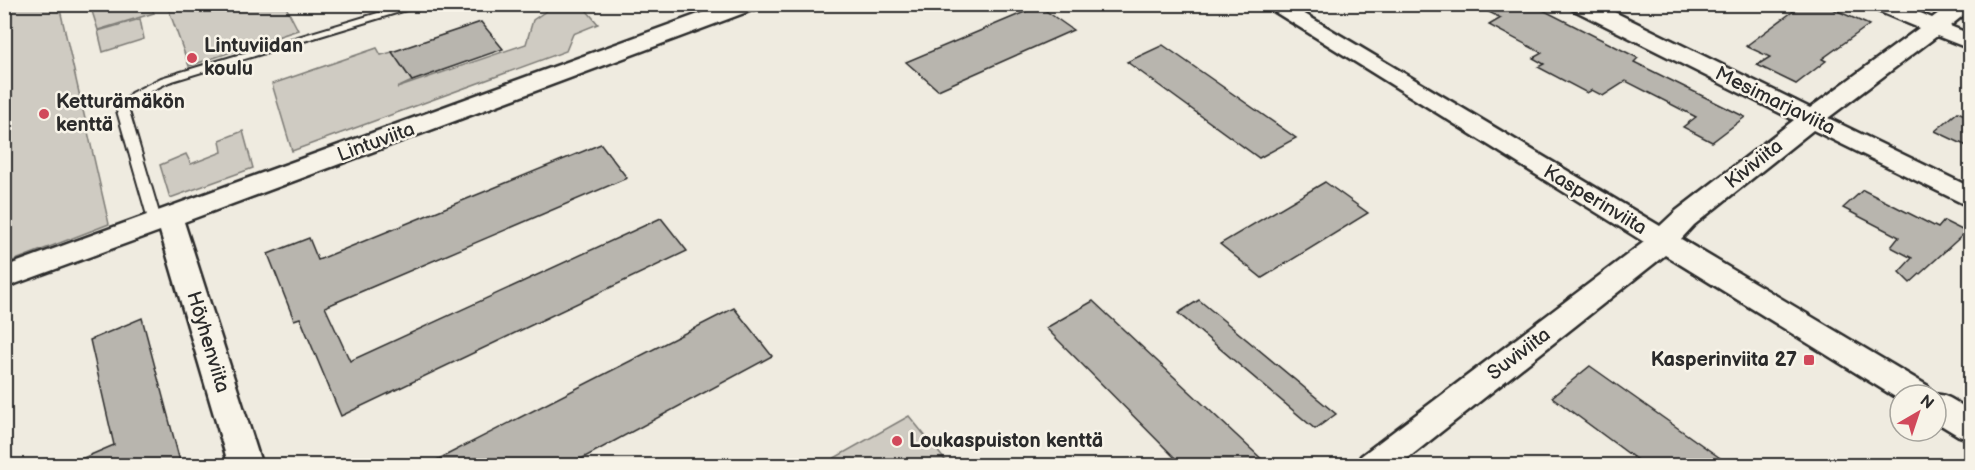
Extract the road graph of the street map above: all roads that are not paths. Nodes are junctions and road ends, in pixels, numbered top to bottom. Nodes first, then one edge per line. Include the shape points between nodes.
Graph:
1 (421, 4) edge
2 (747, 4) edge
3 (1272, 4) edge
4 (1580, 4) edge
5 (1881, 4) edge
6 (1965, 4) edge
7 (1935, 27) junction
8 (1971, 42) edge
9 (1811, 119) junction
10 (1971, 198) edge
11 (162, 220) junction
12 (1662, 241) junction
13 (4, 278) edge
14 (1897, 383) edge
15 (1948, 413) edge
16 (1971, 427) edge
17 (246, 465) edge
18 (1373, 465) edge

1 - 11 lane via 142,89 123,111
2 - 11 street, Lintuviita
3 - 12 street, Kasperinviita
4 - 9 street, Mesimarjaviita
5 - 7 street
6 - 7 street, Kiviviita
7 - 8 street
7 - 9 street, Kiviviita
9 - 10 street, Mesimarjaviita
9 - 12 street, Kiviviita via 1685,218
11 - 13 street, Lintuviita
11 - 17 street, Höyhenviita
12 - 14 street, Kasperinviita
12 - 18 street, Suviviita via 1645,258
15 - 16 street

